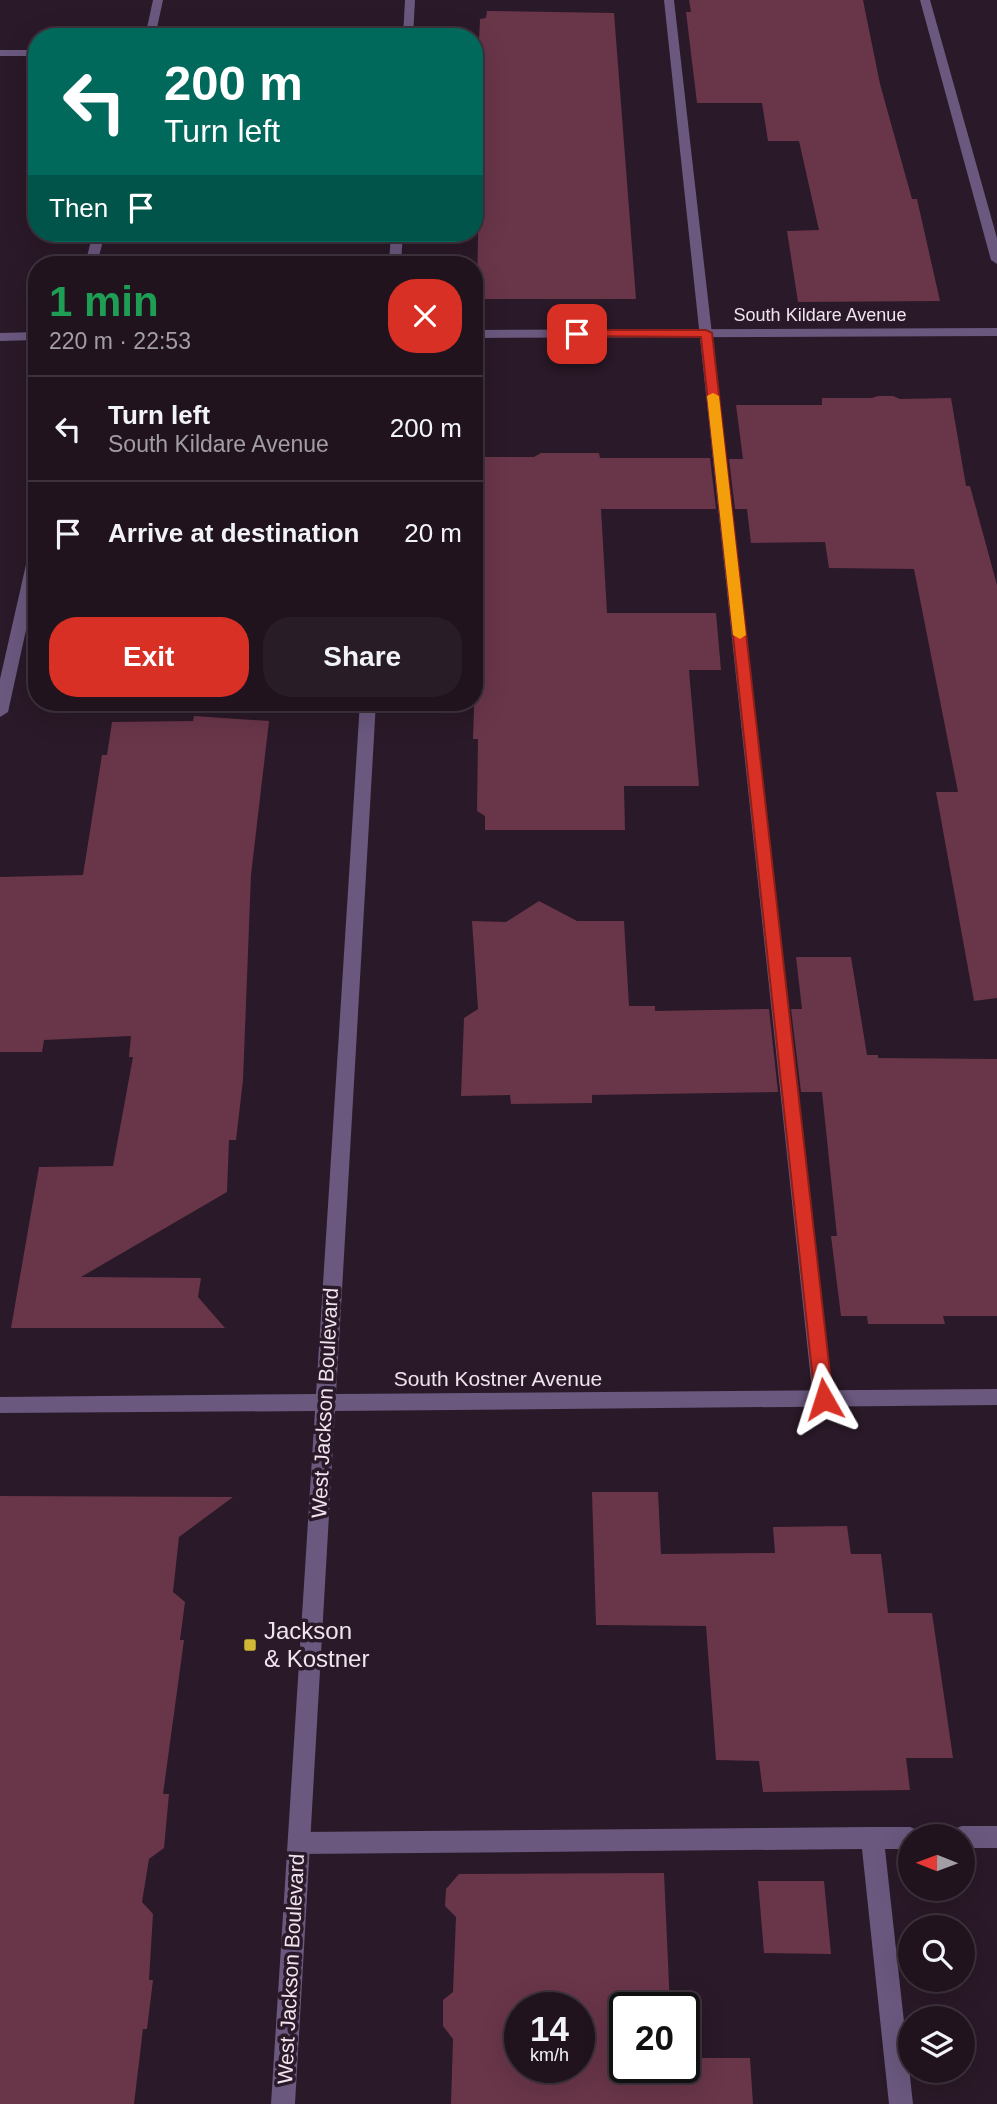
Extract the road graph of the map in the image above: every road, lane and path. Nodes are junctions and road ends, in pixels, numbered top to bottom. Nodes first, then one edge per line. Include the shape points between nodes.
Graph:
1 (158, 0) edge
2 (411, 0) edge
3 (669, 0) edge
4 (925, 0) edge
5 (152, 28) edge
6 (409, 28) edge
7 (0, 53) edge
8 (28, 53) edge
9 (997, 260) edge
10 (997, 332) edge
11 (706, 333) junction
12 (483, 334) edge
13 (28, 336) edge
14 (0, 337) edge
15 (28, 587) edge
16 (367, 711) edge
17 (0, 712) edge
18 (997, 1397) edge
19 (824, 1399) junction
20 (325, 1402) junction
21 (0, 1405) edge
22 (975, 1837) edge
23 (997, 1837) edge
24 (872, 1838) junction
25 (898, 1838) edge
26 (299, 1843) junction
27 (283, 2104) edge
28 (901, 2104) edge

1 - 5 street
2 - 6 street
3 - 11 street
4 - 9 street
7 - 8 street
10 - 11 street, South Kildare Avenue
11 - 12 street, South Kildare Avenue
11 - 19 street
13 - 14 street
15 - 17 street
16 - 20 street, West Jackson Boulevard
18 - 19 street, South Kostner Avenue
19 - 20 street, South Kostner Avenue
20 - 21 street, South Kostner Avenue
20 - 26 street, West Jackson Boulevard
22 - 23 street
24 - 25 street
24 - 26 street
24 - 28 street
26 - 27 street, West Jackson Boulevard

